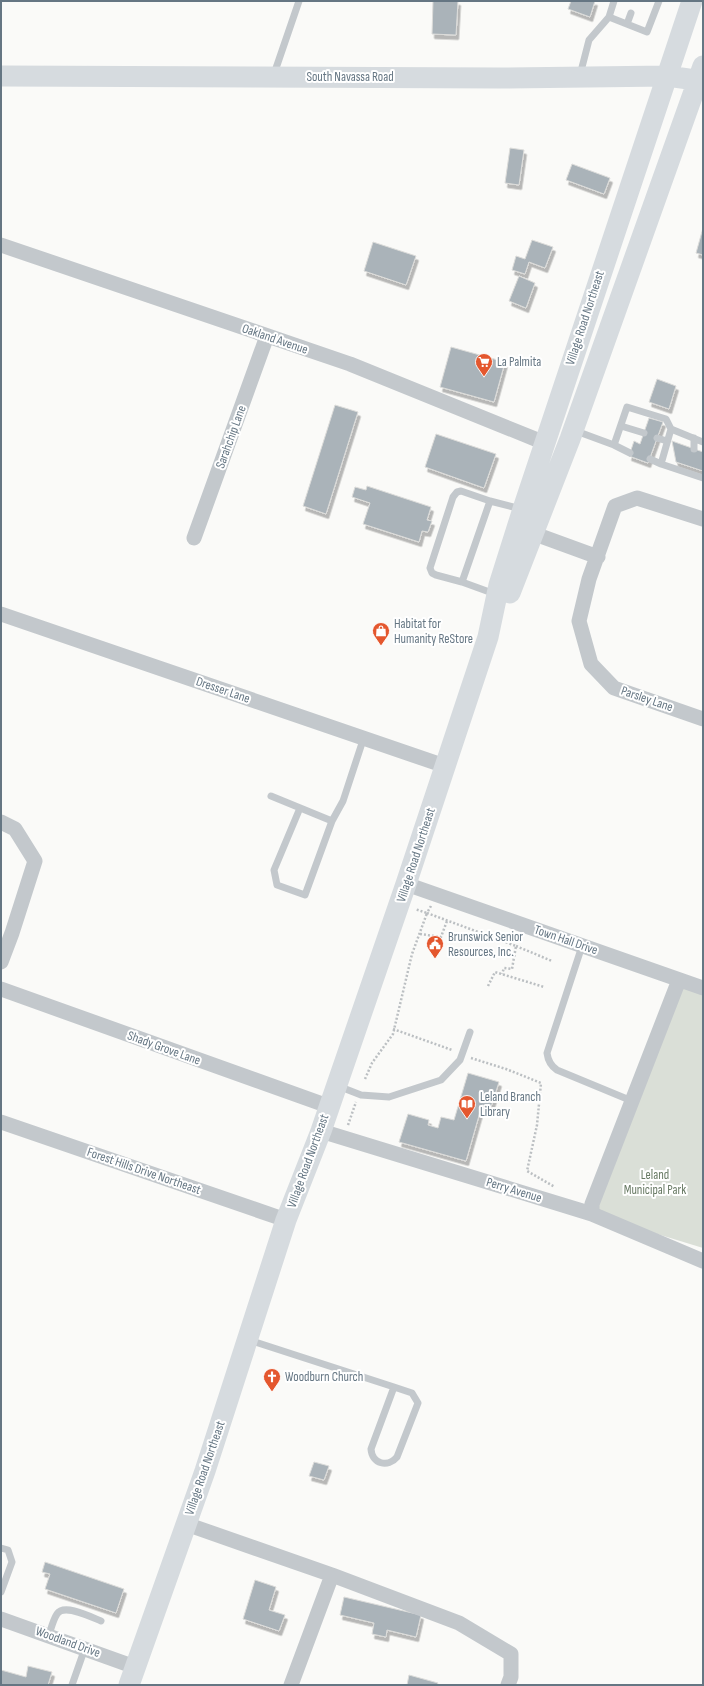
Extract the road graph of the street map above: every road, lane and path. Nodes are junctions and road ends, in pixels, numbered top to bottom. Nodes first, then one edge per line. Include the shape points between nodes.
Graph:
1 (299, 1) edge
2 (614, 1) edge
3 (659, 1) edge
4 (692, 1) edge
5 (630, 13) dead end
6 (609, 17) junction
7 (627, 24) junction
8 (1, 76) edge
9 (273, 76) junction
10 (667, 76) junction
11 (701, 76) edge
12 (580, 77) junction
13 (1, 245) edge
14 (267, 336) junction
15 (621, 426) junction
16 (671, 429) junction
17 (573, 430) junction
18 (644, 433) dead end
19 (657, 438) dead end
20 (694, 438) junction
21 (668, 441) junction
22 (703, 442) edge
23 (545, 443) junction
24 (614, 445) junction
25 (694, 449) dead end
26 (630, 453) dead end
27 (650, 459) dead end
28 (661, 464) junction
29 (703, 478) edge
30 (490, 501) junction
31 (703, 519) edge
32 (525, 524) junction
33 (194, 538) dead end
34 (598, 557) junction
35 (462, 582) junction
36 (497, 595) junction
37 (1, 614) edge
38 (488, 637) junction
39 (703, 719) edge
40 (364, 737) junction
41 (445, 766) junction
42 (271, 796) dead end
43 (300, 808) junction
44 (332, 821) junction
45 (1, 822) edge
46 (403, 894) junction
47 (427, 913) junction
48 (447, 921) junction
49 (420, 934) junction
50 (516, 946) junction
51 (582, 946) junction
52 (552, 961) dead end
53 (1, 962) edge
54 (502, 974) junction
55 (679, 980) junction
56 (488, 986) dead end
57 (544, 987) dead end
58 (703, 988) edge
59 (1, 989) edge
60 (393, 1029) junction
61 (470, 1032) dead end
62 (452, 1050) dead end
63 (470, 1058) dead end
64 (365, 1078) dead end
65 (336, 1085) junction
66 (357, 1099) dead end
67 (633, 1101) junction
68 (328, 1106) junction
69 (1, 1122) edge
70 (320, 1131) junction
71 (345, 1139) junction
72 (556, 1188) dead end
73 (592, 1214) junction
74 (286, 1220) junction
75 (703, 1261) edge
76 (247, 1339) junction
77 (394, 1387) junction
78 (186, 1524) junction
79 (1, 1548) edge
80 (332, 1575) junction
81 (1, 1592) edge
82 (1, 1618) edge
83 (101, 1621) dead end
84 (49, 1635) junction
85 (85, 1648) junction
86 (132, 1676) edge
87 (72, 1685) edge
88 (290, 1685) edge
89 (508, 1685) edge

1 - 9 lane
2 - 6 lane
3 - 7 lane via 647,32
4 - 10 main road, Village Road Northeast
5 - 7 lane
6 - 7 lane
6 - 12 lane via 589,40
8 - 9 main road, South Navassa Road
9 - 12 main road, South Navassa Road
10 - 11 main road, South Navassa Road
10 - 12 main road, South Navassa Road
10 - 23 main road, Village Road Northeast
11 - 17 main road, Village Road Northeast
13 - 14 street, Oakland Avenue
14 - 23 street, Oakland Avenue via 350,364
14 - 33 street, Sarahchip Lane
15 - 16 lane via 627,407 666,419
15 - 18 lane
15 - 24 lane
16 - 20 lane
16 - 21 lane
17 - 24 lane
17 - 32 main road, Village Road Northeast
19 - 21 lane
20 - 22 lane
20 - 25 lane
21 - 28 lane
23 - 32 main road, Village Road Northeast
24 - 26 lane
27 - 28 lane
28 - 29 lane via 696,472
30 - 32 lane
30 - 35 lane
30 - 35 lane via 461,491 453,497 430,568 436,575
31 - 34 street, Parsley Lane via 637,498 615,506
32 - 34 street
32 - 36 main road, Village Road Northeast
32 - 38 main road, Village Road Northeast via 510,591
34 - 39 street, Parsley Lane via 589,579 579,621 591,664 614,688
35 - 36 lane
36 - 38 main road, Village Road Northeast
37 - 40 street, Dresser Lane
38 - 41 main road, Village Road Northeast
40 - 41 street, Dresser Lane
40 - 44 lane via 343,801
41 - 46 main road, Village Road Northeast
42 - 43 lane
43 - 44 lane
43 - 44 lane via 274,870 277,885 305,895
45 - 53 street via 16,829 35,861
46 - 47 path
46 - 51 street, Town Hall Drive
46 - 65 main road, Village Road Northeast
47 - 48 path
47 - 49 path
48 - 49 path via 441,937
48 - 50 path
49 - 60 path
50 - 52 path
50 - 54 path via 512,969 504,968
51 - 55 street, Town Hall Drive
51 - 67 lane via 547,1053 548,1058 557,1070
54 - 56 path via 495,972
54 - 57 path
55 - 58 street, Town Hall Drive
55 - 67 street
59 - 68 street, Shady Grove Lane
60 - 62 path
60 - 64 path via 393,1034 372,1063
61 - 65 lane via 460,1060 441,1080 389,1097 361,1095
63 - 72 path via 541,1083 537,1125 527,1171
65 - 68 main road, Village Road Northeast
66 - 71 path
67 - 73 street via 592,1204
68 - 70 main road, Village Road Northeast
69 - 74 street, Forest Hills Drive Northeast
70 - 71 street, Perry Avenue
70 - 74 main road, Village Road Northeast
71 - 73 street, Perry Avenue
73 - 75 street, Perry Avenue
74 - 76 main road, Village Road Northeast
76 - 77 lane
76 - 78 main road, Village Road Northeast
77 - 77 lane via 412,1393 418,1403 397,1458 393,1463 387,1464 376,1460 371,1449
78 - 80 street
78 - 86 main road, Village Road Northeast
79 - 81 lane via 8,1550 12,1562
80 - 88 street
80 - 89 street via 459,1623 511,1654 511,1677
82 - 84 street, Woodland Drive
83 - 84 lane via 68,1609 60,1611
84 - 85 street, Woodland Drive
85 - 86 street, Woodland Drive
85 - 87 lane

